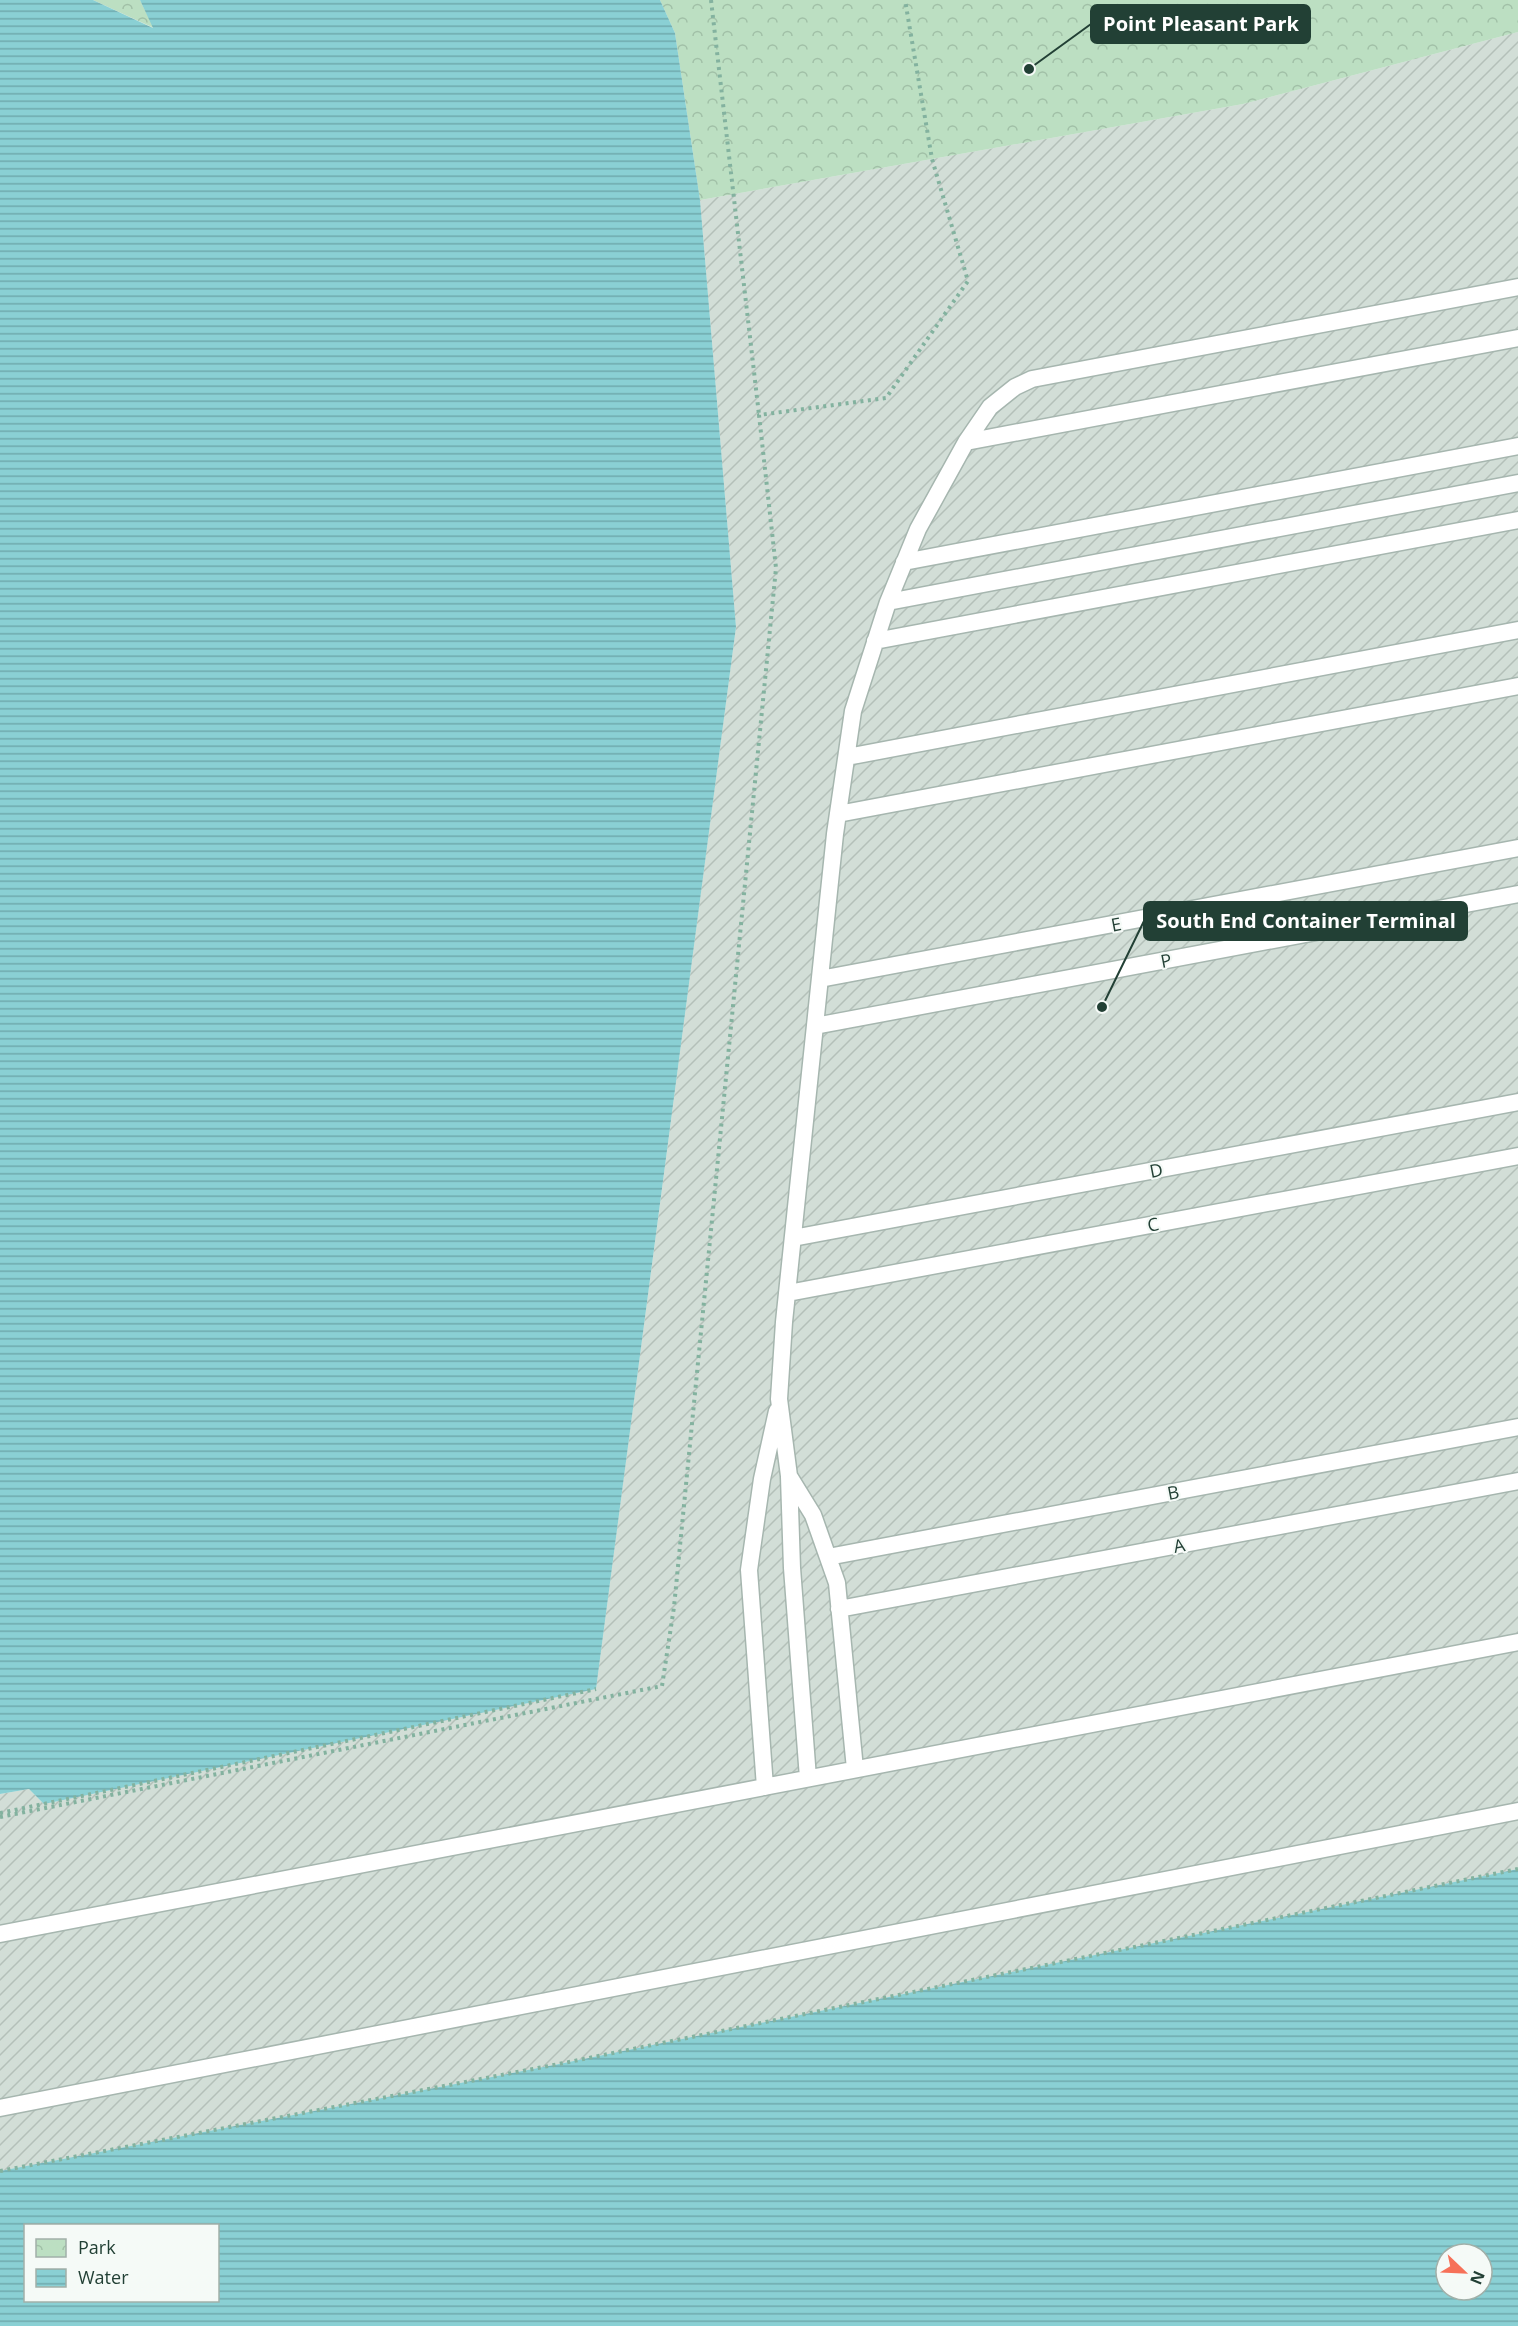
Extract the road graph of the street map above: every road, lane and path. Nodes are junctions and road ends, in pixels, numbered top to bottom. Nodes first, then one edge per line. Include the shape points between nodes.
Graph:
1 (711, 0) edge
2 (905, 0) edge
3 (1518, 287) edge
4 (1518, 338) edge
5 (759, 415) junction
6 (966, 442) junction
7 (1518, 446) edge
8 (1518, 483) edge
9 (1518, 520) edge
10 (904, 562) junction
11 (888, 602) junction
12 (1518, 630) edge
13 (875, 641) junction
14 (1518, 686) edge
15 (847, 757) junction
16 (838, 814) junction
17 (1518, 848) edge
18 (1518, 894) edge
19 (820, 980) junction
20 (815, 1026) junction
21 (1518, 1102) edge
22 (1518, 1156) edge
23 (793, 1238) junction
24 (788, 1293) junction
25 (779, 1399) junction
26 (1518, 1427) edge
27 (789, 1476) junction
28 (1518, 1481) edge
29 (828, 1557) junction
30 (839, 1609) junction
31 (1518, 1642) edge
32 (596, 1689) dead end
33 (855, 1769) junction
34 (808, 1778) junction
35 (765, 1787) junction
36 (1518, 1811) edge
37 (0, 1815) edge
38 (1518, 1869) edge
39 (0, 1934) edge
40 (0, 2108) edge
41 (0, 2172) edge

1 - 5 path
2 - 5 path via 932,159 968,281 886,398
3 - 6 lane via 1032,379 990,407
4 - 6 lane
5 - 37 path via 776,568 674,1607 662,1686
6 - 10 lane
7 - 10 lane
8 - 11 lane
9 - 13 lane
10 - 11 lane
11 - 13 lane
12 - 15 lane
13 - 15 lane via 853,711
14 - 16 lane
15 - 16 lane
16 - 19 lane
17 - 19 lane, E
18 - 20 lane, P
19 - 20 lane
20 - 23 lane
21 - 23 lane, D
22 - 24 lane, C
23 - 24 lane
24 - 25 lane
25 - 27 lane
25 - 35 lane via 749,1570
26 - 29 lane, B
27 - 29 lane via 813,1515
27 - 34 lane
28 - 30 lane, A
29 - 30 lane via 837,1583
30 - 33 lane
31 - 33 lane
32 - 37 path
33 - 34 lane
34 - 35 lane
35 - 39 lane
36 - 40 lane
38 - 41 path via 559,2064

